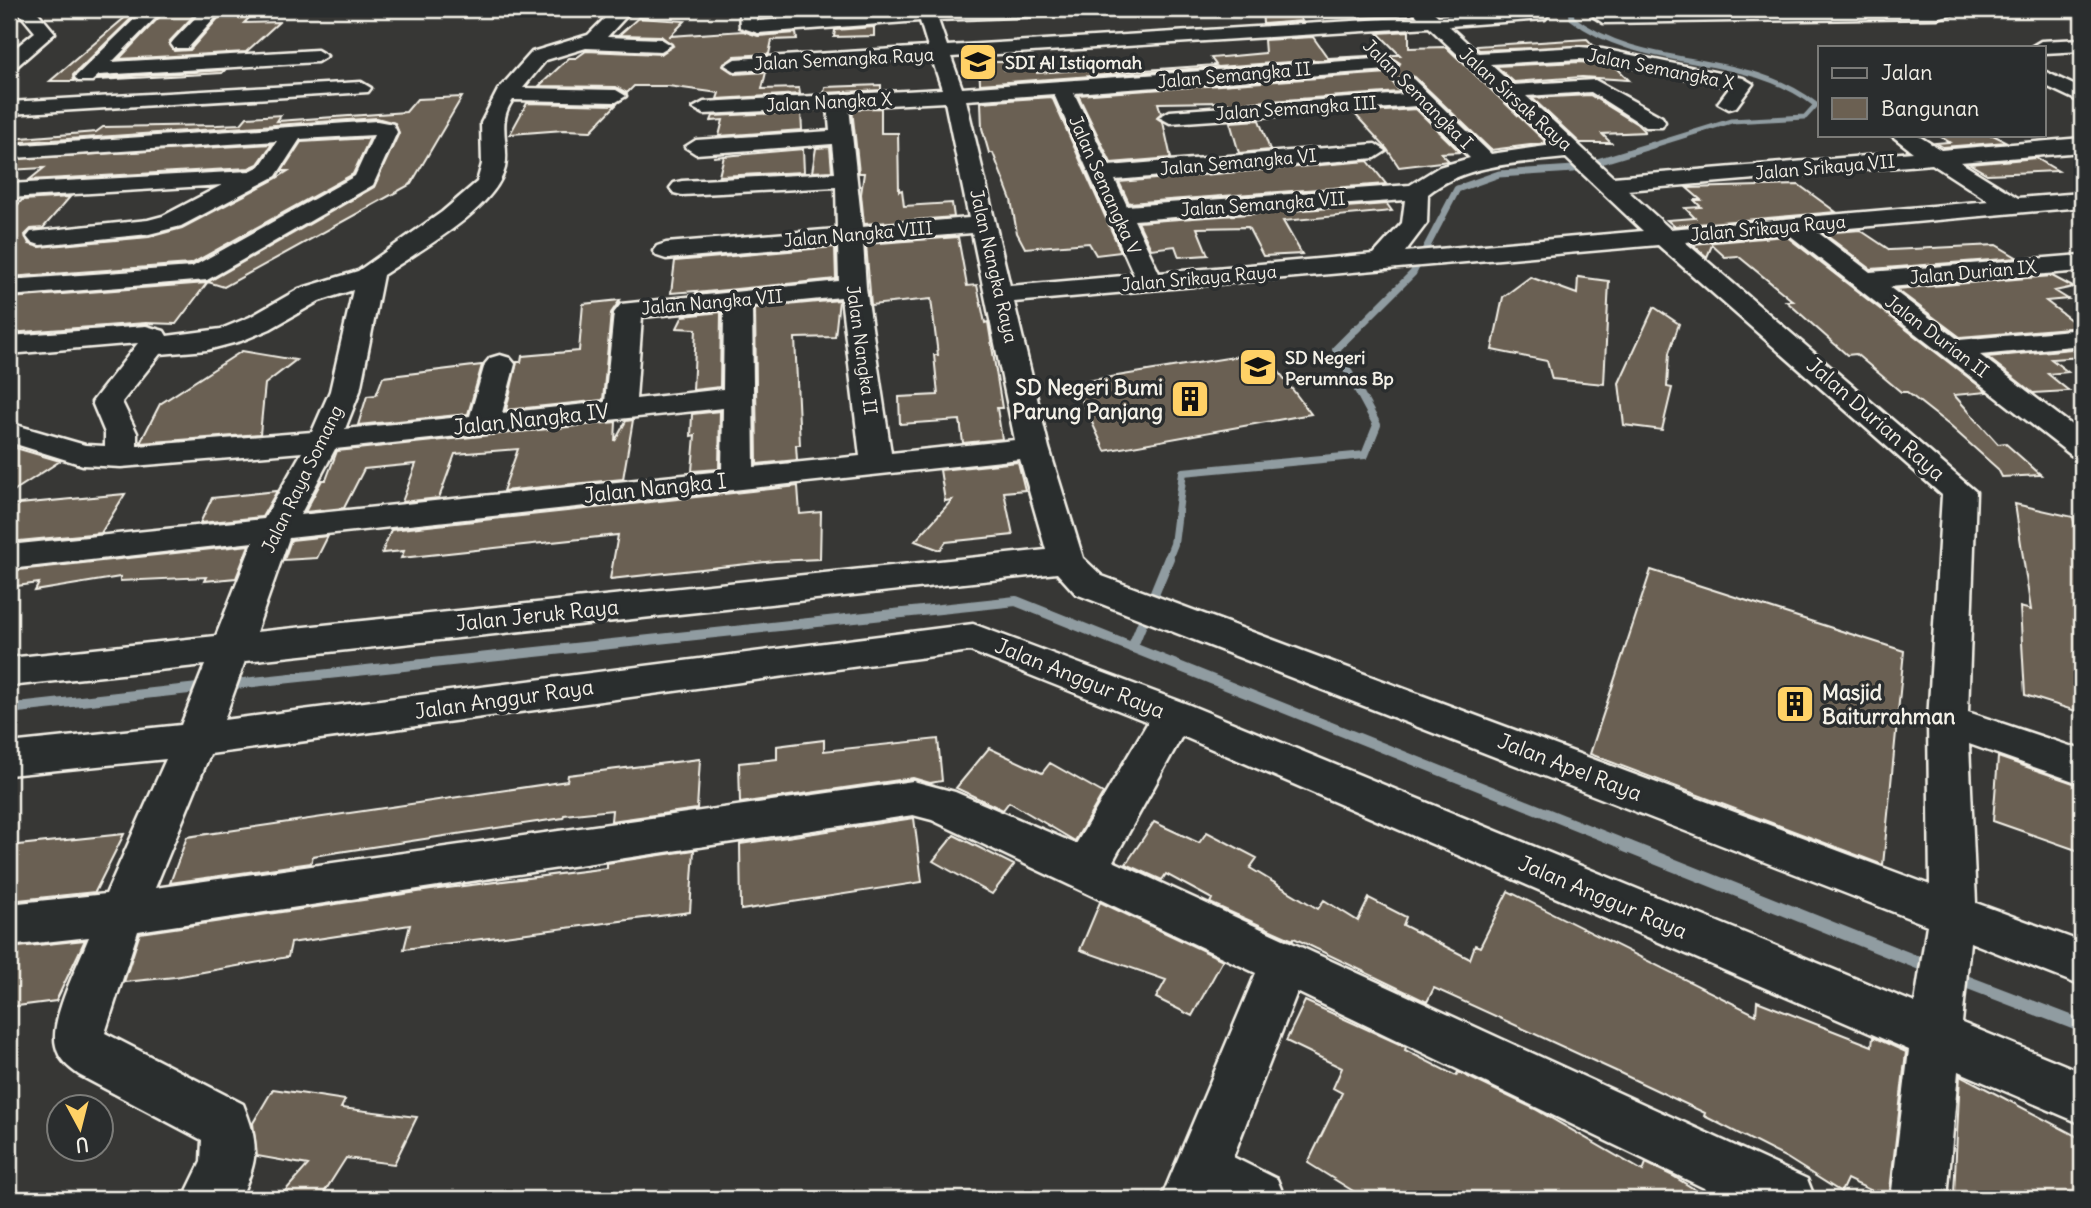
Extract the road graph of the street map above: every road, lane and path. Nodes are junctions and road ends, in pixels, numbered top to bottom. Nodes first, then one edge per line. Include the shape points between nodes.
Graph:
1 (25, 9) edge
2 (214, 9) edge
3 (624, 9) edge
4 (1084, 9) edge
5 (1335, 9) edge
6 (1951, 9) edge
7 (1029, 10) edge
8 (145, 12) edge
9 (926, 12) edge
10 (1600, 13) edge
11 (832, 15) edge
12 (1426, 15) edge
13 (1539, 15) dead end
14 (749, 17) edge
15 (1350, 25) junction
16 (1634, 36) dead end
17 (271, 39) dead end
18 (583, 42) junction
19 (181, 44) junction
20 (661, 45) dead end
21 (2082, 45) edge
22 (2046, 47) edge
23 (116, 48) junction
24 (941, 54) junction
25 (317, 56) dead end
26 (1471, 59) junction
27 (9, 64) edge
28 (1388, 64) junction
29 (735, 65) dead end
30 (91, 69) junction
31 (1148, 82) junction
32 (2049, 82) edge
33 (2082, 83) edge
34 (1595, 86) junction
35 (1061, 87) junction
36 (361, 88) dead end
37 (1508, 90) junction
38 (505, 94) junction
39 (954, 95) junction
40 (616, 96) dead end
41 (2082, 97) edge
42 (1422, 99) junction
43 (1657, 100) dead end
44 (838, 102) junction
45 (1729, 103) dead end
46 (61, 104) junction
47 (1334, 104) junction
48 (9, 108) edge
49 (704, 108) dead end
50 (1170, 117) junction
51 (1654, 122) dead end
52 (293, 133) junction
53 (1904, 136) edge
54 (1999, 136) edge
55 (843, 137) junction
56 (2082, 145) edge
57 (696, 147) dead end
58 (2024, 150) junction
59 (1375, 151) junction
60 (11, 153) edge
61 (1939, 158) junction
62 (1486, 162) junction
63 (1198, 166) junction
64 (1592, 168) junction
65 (1102, 174) junction
66 (261, 176) junction
67 (847, 179) junction
68 (82, 186) junction
69 (682, 188) dead end
70 (9, 191) edge
71 (1412, 192) junction
72 (2082, 200) edge
73 (2012, 205) junction
74 (1117, 214) junction
75 (733, 216) junction
76 (985, 224) junction
77 (1792, 225) junction
78 (848, 234) junction
79 (1665, 238) junction
80 (666, 251) dead end
81 (22, 256) edge
82 (1389, 260) junction
83 (2082, 263) edge
84 (368, 276) junction
85 (1864, 281) junction
86 (1150, 282) junction
87 (9, 288) edge
88 (853, 288) junction
89 (1001, 295) junction
90 (738, 300) junction
91 (2082, 337) edge
92 (9, 345) edge
93 (151, 346) junction
94 (1954, 349) junction
95 (500, 364) dead end
96 (738, 397) junction
97 (620, 410) junction
98 (2082, 419) edge
99 (2050, 422) junction
100 (484, 423) junction
101 (9, 432) edge
102 (324, 441) junction
103 (2082, 447) edge
104 (1033, 448) junction
105 (121, 457) junction
106 (877, 464) junction
107 (738, 479) junction
108 (276, 528) junction
109 (9, 557) edge
110 (1066, 560) junction
111 (228, 652) junction
112 (9, 672) edge
113 (1173, 715) junction
114 (1948, 721) junction
115 (199, 731) junction
116 (9, 759) edge
117 (2082, 767) edge
118 (1085, 869) junction
119 (121, 913) junction
120 (9, 925) edge
121 (1284, 963) junction
122 (2082, 964) edge
123 (1944, 977) junction
124 (2082, 1098) edge
125 (1195, 1185) edge
126 (211, 1199) edge
127 (1257, 1199) edge
128 (1787, 1199) edge
129 (1919, 1199) edge

1 - 27 street via 46,33
2 - 19 street
3 - 18 street via 595,39
4 - 7 street
5 - 15 street, Jalan Semangka I
6 - 10 street via 1937,13
7 - 9 street
8 - 23 street
9 - 11 street
9 - 24 street, Jalan Nangka Raya
10 - 16 street
11 - 14 street
12 - 13 street, Jalan Semangka Raya
12 - 15 street, Jalan Semangka Raya
12 - 26 street, Jalan Sirsak Raya
15 - 24 street, Jalan Semangka Raya
15 - 28 street, Jalan Semangka I
17 - 19 street
18 - 20 street
18 - 38 street via 539,56
19 - 23 street
21 - 22 street
23 - 30 street
24 - 29 street, Jalan Semangka Raya
24 - 39 street, Jalan Nangka Raya
25 - 30 street
26 - 37 street, Jalan Sirsak Raya
26 - 45 street, Jalan Semangka X via 1602,55 1743,84
28 - 31 street, Jalan Semangka II
28 - 42 street, Jalan Semangka I
30 - 46 street
31 - 35 street, Jalan Semangka II
31 - 50 street
32 - 33 street
32 - 41 street
34 - 37 street
34 - 43 street
34 - 51 street
35 - 39 street, Jalan Semangka II
35 - 65 street, Jalan Semangka V
36 - 46 street
37 - 64 street, Jalan Sirsak Raya
38 - 40 street
38 - 84 street via 492,123 494,164 488,185
39 - 44 street, Jalan Nangka X
39 - 76 street, Jalan Nangka Raya
42 - 47 street, Jalan Semangka III
42 - 62 street, Jalan Semangka I
44 - 49 street, Jalan Nangka X
44 - 55 street, Jalan Nangka II
46 - 48 street
46 - 60 street
47 - 50 street, Jalan Semangka III
47 - 59 street
50 - 63 street
52 - 60 street
52 - 66 street
52 - 87 street via 377,128 386,132 365,180 198,274
53 - 61 street
54 - 58 street
55 - 57 street
55 - 67 street, Jalan Nangka II
56 - 58 street, Jalan Srikaya VII
58 - 61 street, Jalan Srikaya VII
59 - 63 street, Jalan Semangka VI
59 - 71 street
61 - 64 street, Jalan Srikaya VII
61 - 73 street
62 - 64 street, Jalan Srikaya VII
62 - 71 street, Jalan Srikaya VII via 1435,177
63 - 65 street, Jalan Semangka VI
64 - 79 street, Jalan Durian Raya
65 - 74 street, Jalan Semangka V
66 - 68 street
66 - 81 street via 162,224
67 - 75 street, Jalan Nangka VIII
67 - 78 street, Jalan Nangka II
68 - 70 street
68 - 81 street
69 - 75 street, Jalan Nangka VIII
71 - 74 street, Jalan Semangka VII
71 - 82 street via 1420,211 1417,222
72 - 73 street, Jalan Srikaya Raya
73 - 77 street, Jalan Srikaya Raya
74 - 86 street, Jalan Semangka V
75 - 78 street, Jalan Nangka VIII
75 - 80 street, Jalan Nangka VIII
76 - 78 street, Jalan Nangka VIII
76 - 89 street, Jalan Nangka Raya
77 - 79 street, Jalan Srikaya Raya
77 - 85 street, Jalan Durian II
78 - 88 street, Jalan Nangka II
79 - 82 street, Jalan Srikaya Raya
79 - 114 street, Jalan Durian Raya via 1959,492
82 - 86 street, Jalan Srikaya Raya
83 - 85 street, Jalan Durian IX
84 - 93 street via 309,295 231,334 208,341
84 - 102 street, Jalan Raya Somang via 345,391
85 - 94 street, Jalan Durian II
86 - 89 street, Jalan Srikaya Raya
88 - 90 street, Jalan Nangka VII
88 - 106 street, Jalan Nangka II
89 - 104 street, Jalan Nangka Raya
90 - 96 street
90 - 97 street, Jalan Nangka VII via 638,308 628,313
91 - 94 street
92 - 93 street via 146,334 154,337
93 - 105 street via 107,402 121,433
94 - 99 street, Jalan Durian II
95 - 100 street
96 - 97 street, Jalan Nangka IV
96 - 107 street
97 - 100 street, Jalan Nangka IV
98 - 99 street
99 - 103 street, Jalan Durian II
100 - 102 street, Jalan Nangka IV
101 - 105 street via 83,455
102 - 105 street
102 - 108 street, Jalan Raya Somang
104 - 106 street, Jalan Nangka I
104 - 110 street, Jalan Nangka Raya
106 - 107 street, Jalan Nangka I
107 - 108 street, Jalan Nangka I
108 - 109 street, Jalan Nangka I
108 - 111 street, Jalan Raya Somang
110 - 111 street, Jalan Jeruk Raya
110 - 123 street, Jalan Apel Raya via 1089,585 1168,615
111 - 112 street, Jalan Jeruk Raya
111 - 115 street, Jalan Raya Somang
113 - 115 street, Jalan Anggur Raya via 973,637
113 - 118 street
113 - 123 street, Jalan Anggur Raya
114 - 117 street
114 - 123 street, Jalan Durian Raya
115 - 116 street, Jalan Anggur Raya
115 - 119 street, Jalan Raya Somang
118 - 119 street via 940,804 913,797
118 - 121 street
119 - 120 street
119 - 126 street, Jalan Raya Somang via 79,1029 81,1046 224,1123 232,1140 228,1166
121 - 125 street
121 - 128 street
122 - 123 street, Jalan Apel Raya
123 - 124 street, Jalan Anggur Raya
123 - 129 street, Jalan Durian Raya
125 - 127 street

